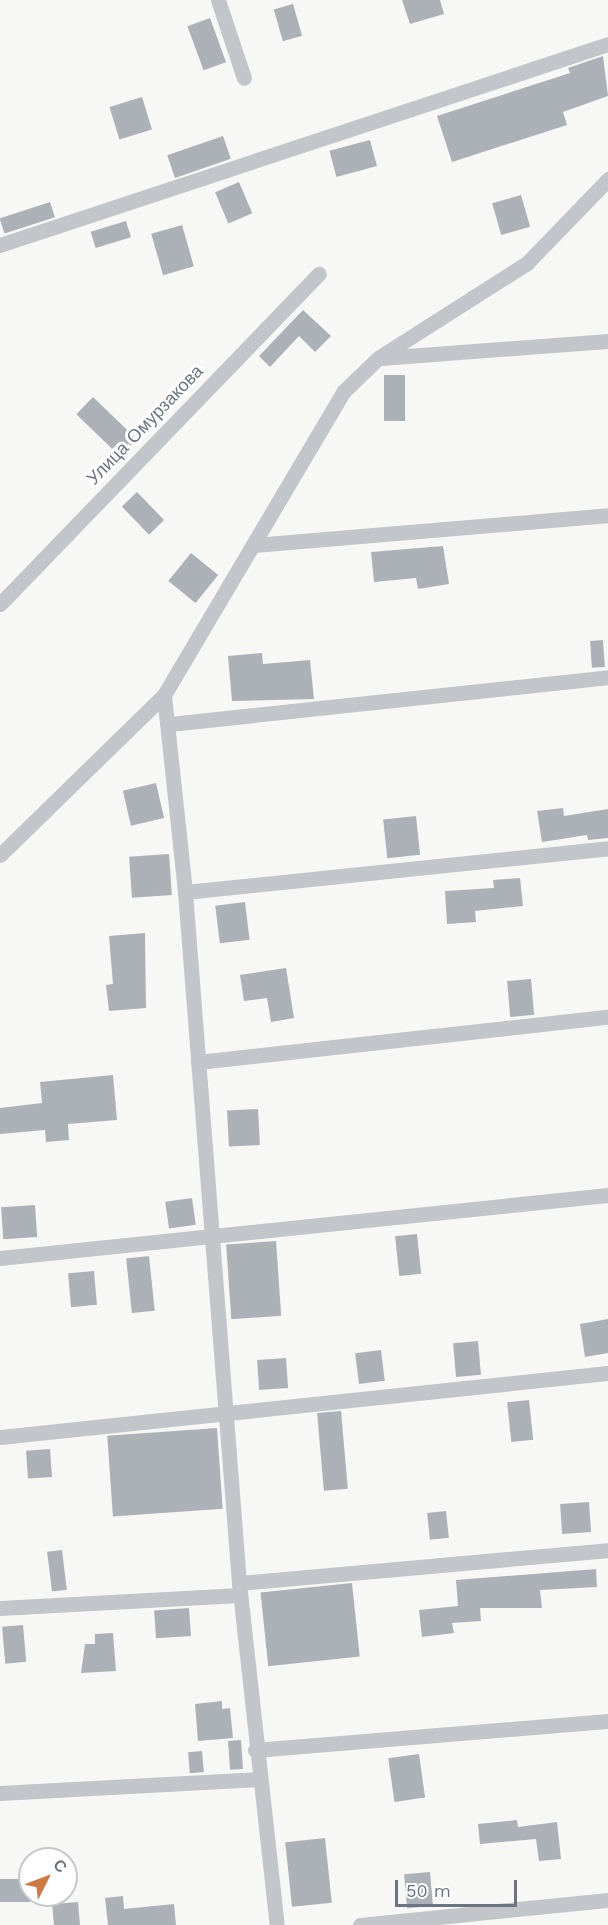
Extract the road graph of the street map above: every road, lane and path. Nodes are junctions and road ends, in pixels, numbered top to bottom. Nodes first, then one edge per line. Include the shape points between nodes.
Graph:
1 (222, 1) edge
2 (608, 44) edge
3 (244, 78) dead end
4 (608, 179) edge
5 (0, 245) edge
6 (319, 274) dead end
7 (608, 341) edge
8 (378, 358) junction
9 (608, 515) edge
10 (254, 545) junction
11 (0, 604) edge
12 (608, 677) edge
13 (164, 695) junction
14 (170, 724) junction
15 (608, 848) edge
16 (0, 855) edge
17 (185, 892) junction
18 (608, 1017) edge
19 (198, 1062) junction
20 (608, 1196) edge
21 (214, 1239) junction
22 (0, 1258) edge
23 (608, 1373) edge
24 (227, 1410) junction
25 (0, 1437) edge
26 (608, 1550) edge
27 (240, 1589) junction
28 (0, 1608) edge
29 (608, 1720) edge
30 (255, 1750) junction
31 (258, 1779) junction
32 (0, 1793) edge
33 (608, 1900) edge
34 (277, 1925) edge
35 (360, 1925) edge

1 - 3 street
2 - 5 street
4 - 8 street via 527,263
6 - 11 street, Улица Омурзакова
7 - 8 street
8 - 10 street via 344,391
9 - 10 street
10 - 13 street
12 - 14 street
13 - 14 street
13 - 16 street
14 - 17 street
15 - 17 street
17 - 19 street
18 - 19 street
19 - 21 street
20 - 21 street
21 - 22 street
21 - 24 street
23 - 24 street
24 - 25 street
24 - 27 street
26 - 27 street
27 - 28 street
27 - 30 street
29 - 30 street
30 - 31 street
31 - 32 street
31 - 34 street
33 - 35 street

